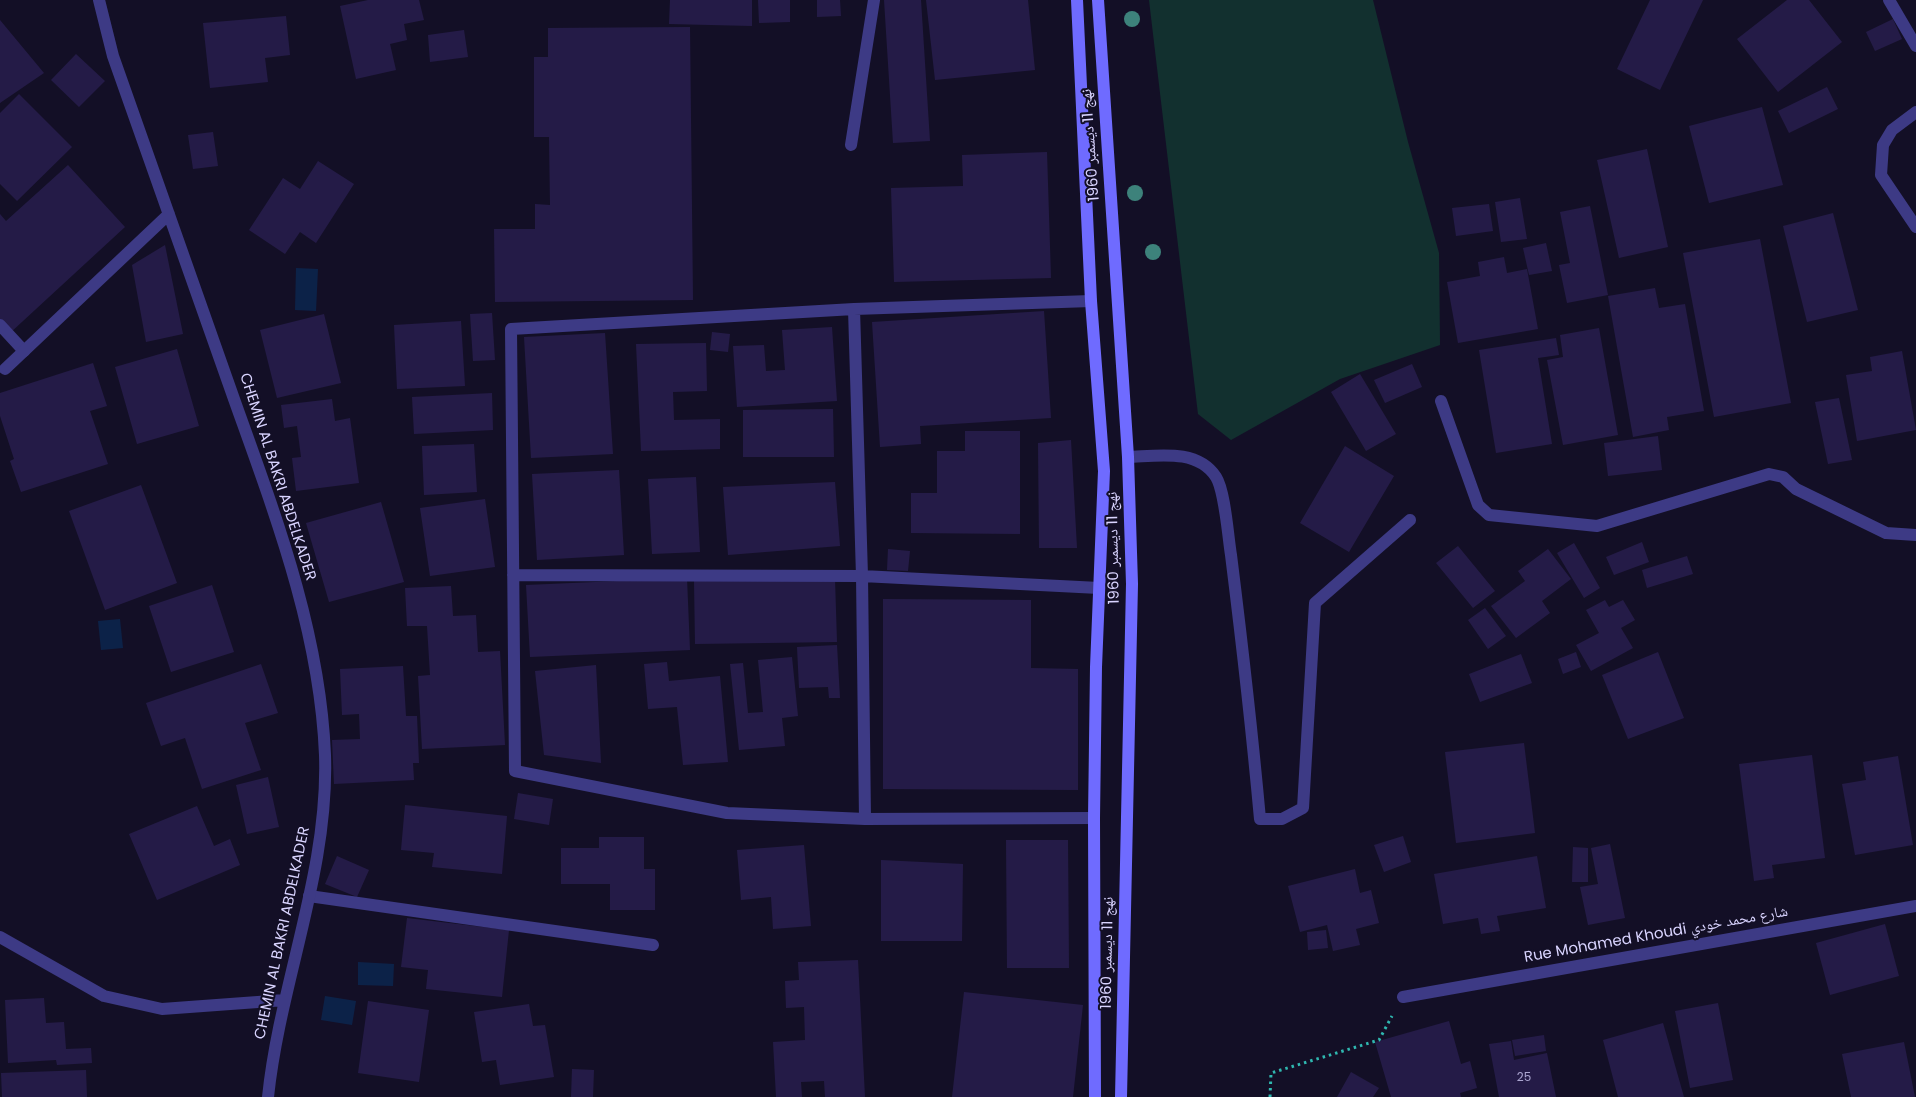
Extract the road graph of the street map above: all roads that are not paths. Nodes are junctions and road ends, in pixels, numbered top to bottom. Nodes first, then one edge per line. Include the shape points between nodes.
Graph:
1 (99, 0) edge
2 (874, 0) edge
3 (1077, 0) edge
4 (1098, 0) edge
5 (1889, 0) edge
6 (1916, 46) edge
7 (1916, 112) edge
8 (851, 145) dead end
9 (169, 214) junction
10 (1916, 227) edge
11 (1091, 301) junction
12 (854, 309) junction
13 (0, 325) edge
14 (24, 351) junction
15 (5, 368) dead end
16 (1441, 401) dead end
17 (1128, 457) junction
18 (1410, 520) dead end
19 (1916, 536) edge
20 (513, 575) junction
21 (862, 576) junction
22 (1099, 588) junction
23 (1094, 818) junction
24 (865, 819) junction
25 (309, 896) junction
26 (1916, 906) edge
27 (0, 937) edge
28 (653, 945) dead end
29 (1402, 997) road end
30 (285, 1000) junction
31 (268, 1097) edge
32 (1095, 1097) edge
33 (1121, 1097) edge

1 - 9 street, CHEMIN AL BAKRI ABDELKADER via 113,56
2 - 8 street
3 - 11 main road, نهج 11 ديسمبر 1960
4 - 17 main road, نهج 11 ديسمبر 1960
5 - 6 street
7 - 10 street via 1892,130 1883,145 1881,174
9 - 14 street
9 - 25 street, CHEMIN AL BAKRI ABDELKADER via 284,539 311,650 325,756 322,822
11 - 12 street
11 - 22 main road, نهج 11 ديسمبر 1960 via 1104,472
12 - 20 street via 510,329
12 - 21 street
13 - 14 street
14 - 15 street
16 - 19 street via 1478,505 1489,515 1597,526 1769,474 1783,476 1796,489 1886,533
17 - 18 street via 1182,456 1201,463 1216,478 1224,504 1236,593 1260,819 1282,819 1303,808 1315,603
17 - 33 main road, نهج 11 ديسمبر 1960 via 1132,584
20 - 21 street
20 - 24 street via 515,771 727,812
21 - 22 street
21 - 24 street
22 - 23 main road, نهج 11 ديسمبر 1960
23 - 24 street
23 - 32 main road, نهج 11 ديسمبر 1960
25 - 28 street
25 - 30 street, CHEMIN AL BAKRI ABDELKADER
26 - 29 street, Rue Mohamed Khoudi شارع محمد خودي
27 - 30 street via 104,996 162,1008
30 - 31 street, CHEMIN AL BAKRI ABDELKADER

